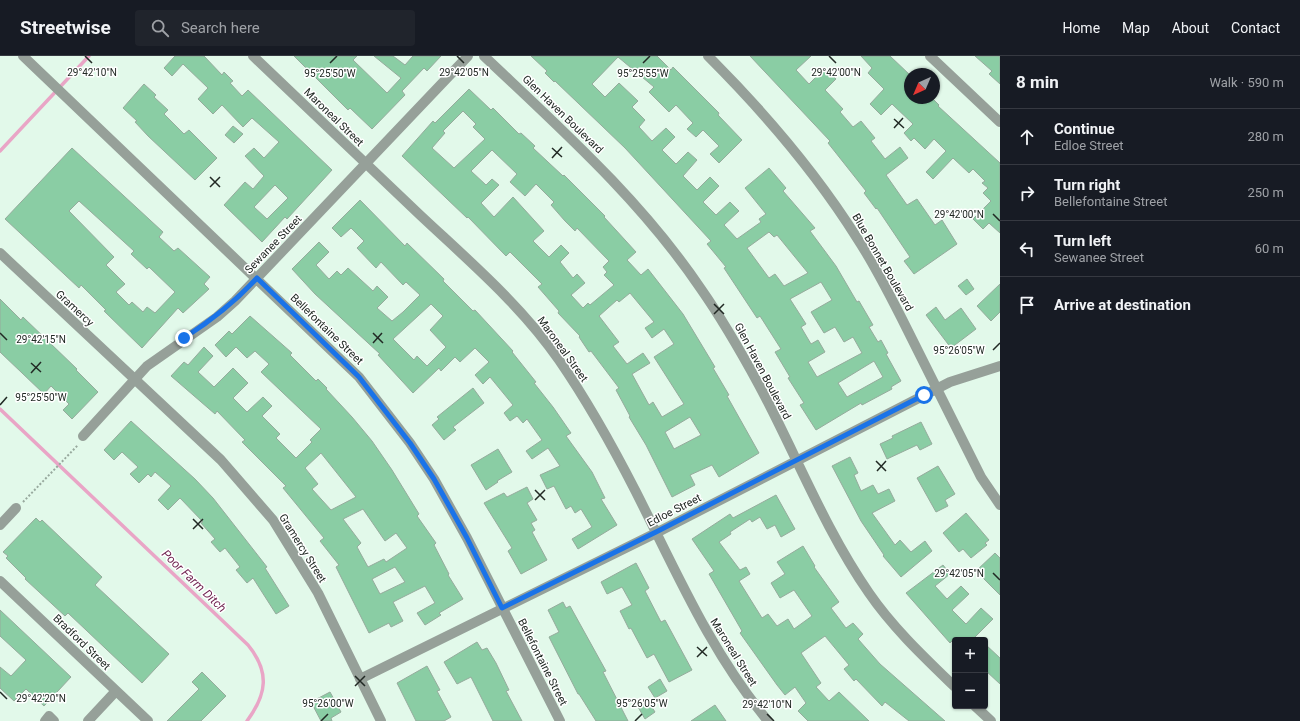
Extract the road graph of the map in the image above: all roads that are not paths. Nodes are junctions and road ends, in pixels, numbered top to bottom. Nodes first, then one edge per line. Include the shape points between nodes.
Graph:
1 (23, 56) edge
2 (253, 56) edge
3 (468, 56) edge
4 (484, 56) edge
5 (708, 56) edge
6 (930, 56) edge
7 (1000, 122) edge
8 (366, 164) junction
9 (0, 253) edge
10 (257, 278) junction
11 (1000, 366) edge
12 (134, 380) junction
13 (937, 389) junction
14 (83, 436) dead end
15 (795, 460) junction
16 (1000, 505) edge
17 (16, 508) road end
18 (0, 525) edge
19 (656, 532) junction
20 (0, 581) edge
21 (502, 608) junction
22 (360, 679) junction
23 (952, 684) edge
24 (116, 691) junction
25 (978, 709) edge
26 (94, 719) edge
27 (45, 721) edge
28 (54, 721) edge
29 (148, 721) edge
30 (381, 721) edge
31 (560, 721) edge
32 (768, 721) edge
33 (991, 721) edge

1 - 10 street, Bellefontaine Street
2 - 8 street, Maroneal Street
3 - 8 street, Sewanee Street
4 - 15 street, Glen Haven Boulevard via 615,181 673,249 709,301 759,385
5 - 13 street, Blue Bonnet Boulevard via 785,138 826,192 885,285
6 - 7 street
8 - 10 street, Sewanee Street
8 - 19 street, Maroneal Street via 474,265 535,328 594,414
9 - 12 street, Gramercy
10 - 12 street, Sewanee Street via 217,316 147,366
10 - 21 street, Bellefontaine Street via 359,377 410,443 434,479 467,538
11 - 13 street, Edloe Street via 950,382
12 - 14 street, Sewanee Street
12 - 22 street, Gramercy Street via 221,460 273,520 318,593
13 - 15 street, Edloe Street
13 - 16 street, Blue Bonnet Boulevard via 981,477
15 - 19 street, Edloe Street
15 - 23 street, Glen Haven Boulevard via 834,538 870,594 918,651
17 - 18 street
19 - 21 street, Edloe Street
19 - 32 street, Maroneal Street via 712,643 750,700
20 - 24 street, Bradford Street
21 - 22 street, Edloe Street
21 - 31 street, Bellefontaine Street
22 - 30 street, Gramercy Street
24 - 26 street
24 - 29 street, Bradford Street
25 - 33 street
27 - 28 street via 49,716

